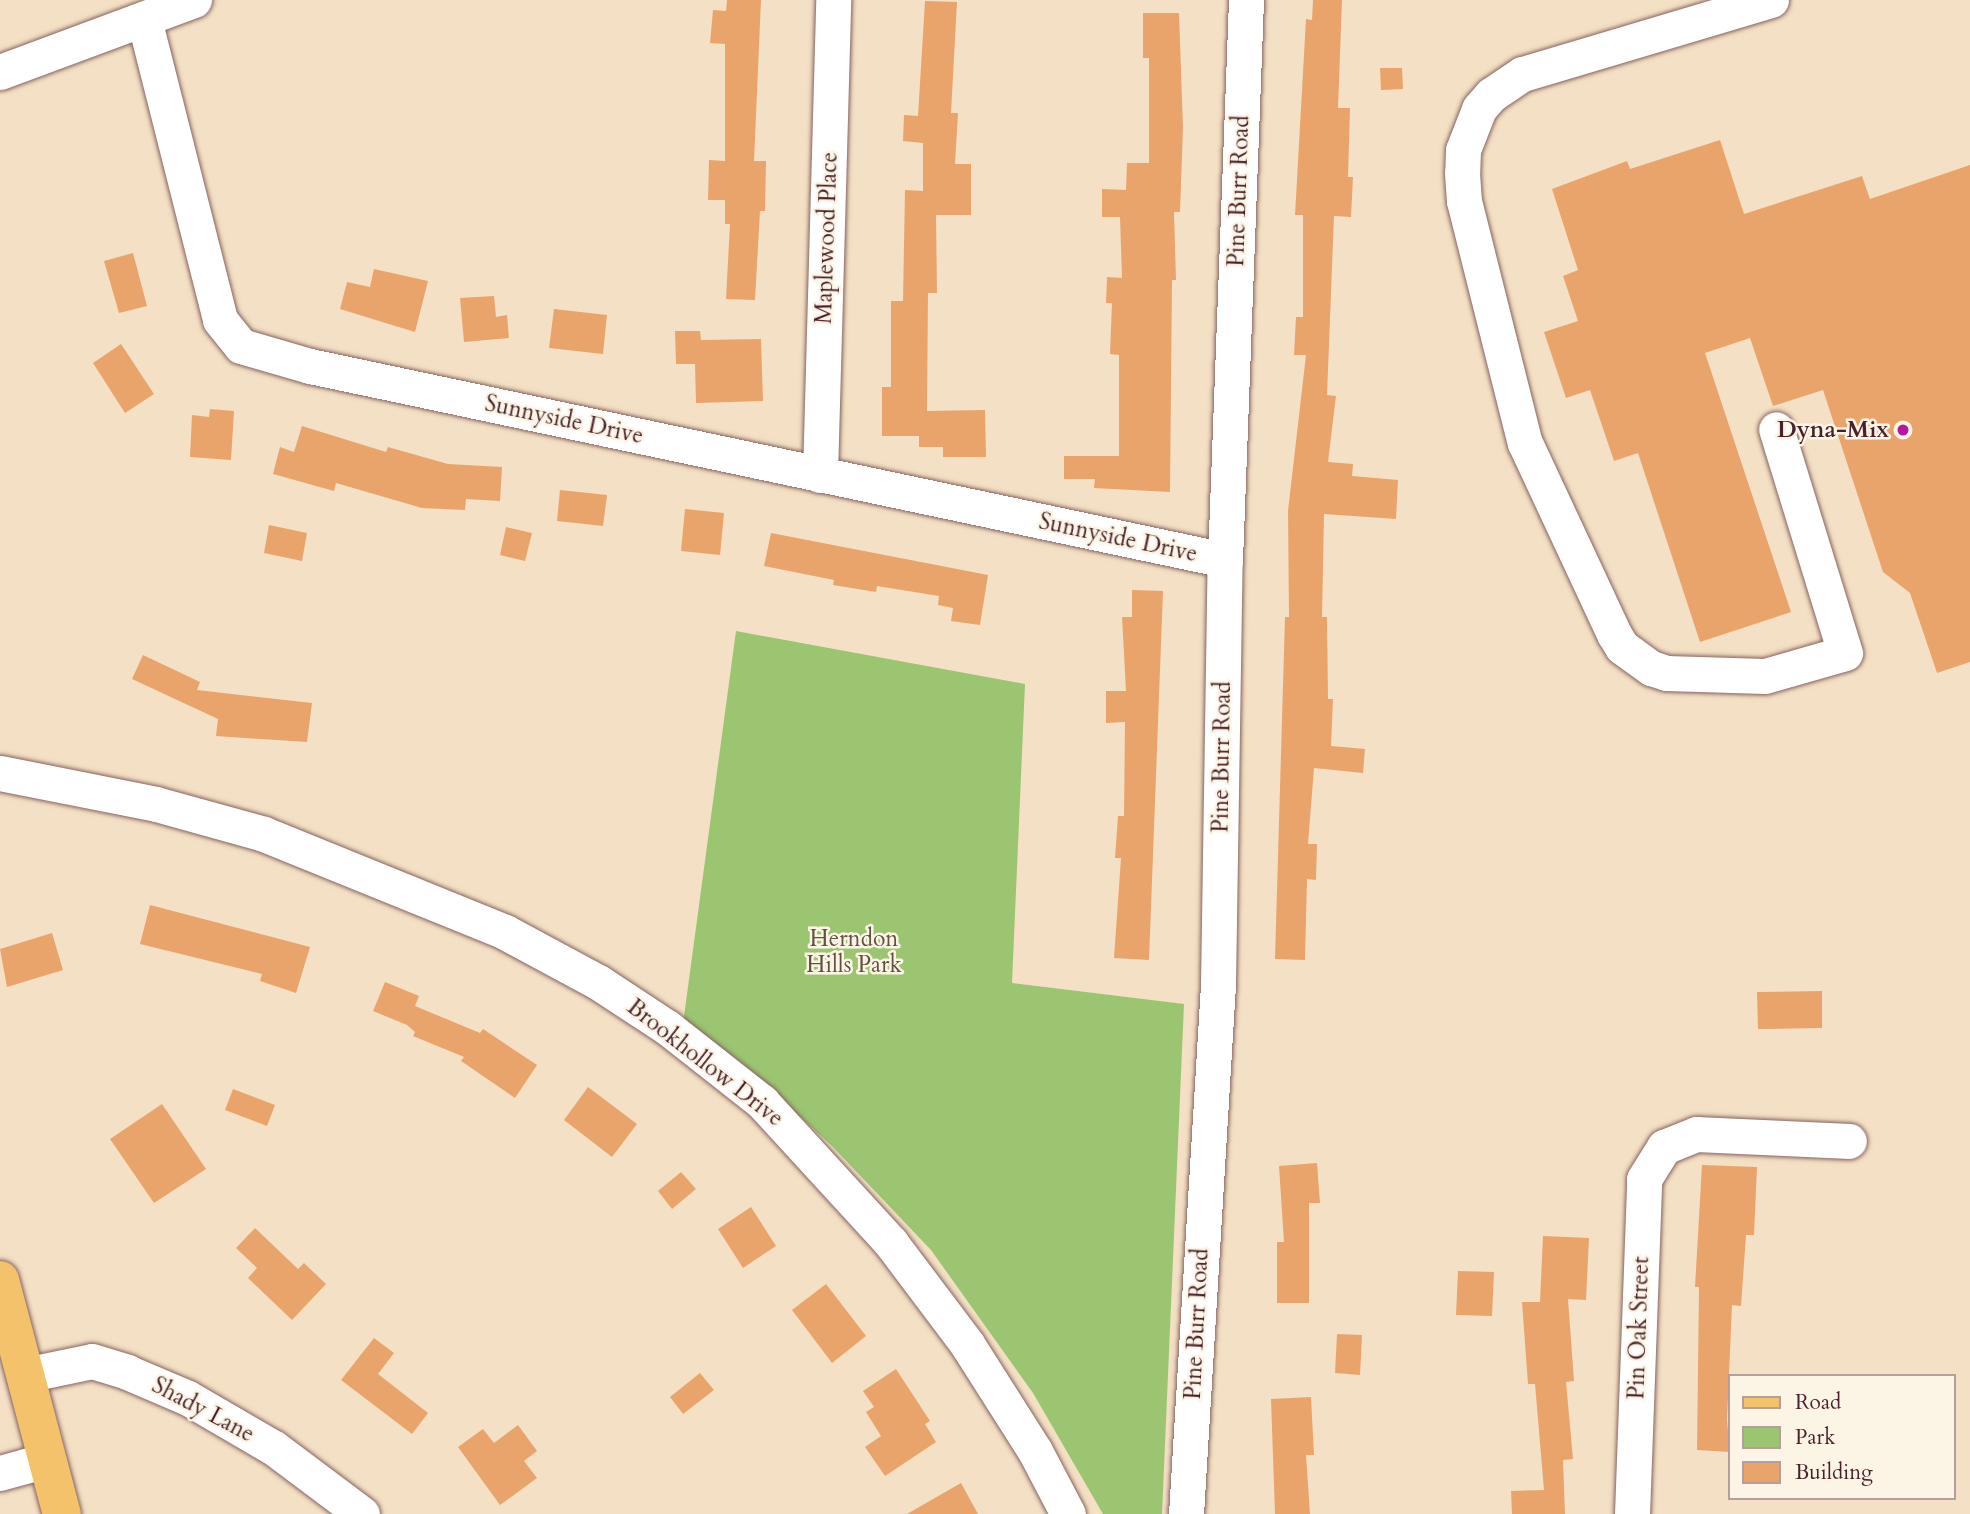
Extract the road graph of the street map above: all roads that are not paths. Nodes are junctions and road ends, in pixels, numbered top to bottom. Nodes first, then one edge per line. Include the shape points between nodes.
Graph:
1 (194, 0) edge
2 (834, 0) edge
3 (1246, 0) edge
4 (1772, 0) edge
5 (144, 19) junction
6 (0, 72) edge
7 (1776, 429) dead end
8 (820, 475) junction
9 (1225, 560) junction
10 (0, 773) edge
11 (1849, 1141) dead end
12 (0, 1280) edge
13 (25, 1375) junction
14 (47, 1460) junction
15 (0, 1473) edge
16 (62, 1514) edge
17 (362, 1514) edge
18 (1068, 1514) edge
19 (1186, 1514) edge
20 (1632, 1514) edge

1 - 5 street
2 - 8 street, Maplewood Place
3 - 9 street, Pine Burr Road
4 - 7 street via 1522,74 1491,95 1479,110 1463,150 1462,173 1464,201 1522,435 1614,634 1622,647 1651,668 1666,673 1765,676 1845,653
5 - 6 street
5 - 8 street, Sunnyside Drive via 220,320 241,346 310,366
8 - 9 street, Sunnyside Drive
9 - 19 street, Pine Burr Road via 1218,984
10 - 18 street, Brookhollow Drive via 182,811 264,834 505,932 598,982 668,1028 762,1102 891,1242 967,1344 1035,1451
11 - 20 street, Pin Oak Street via 1697,1134 1664,1147 1644,1179
12 - 13 main road
13 - 14 main road
13 - 17 street, Shady Lane via 92,1361 127,1372 188,1398 274,1448
14 - 15 street
14 - 16 main road

